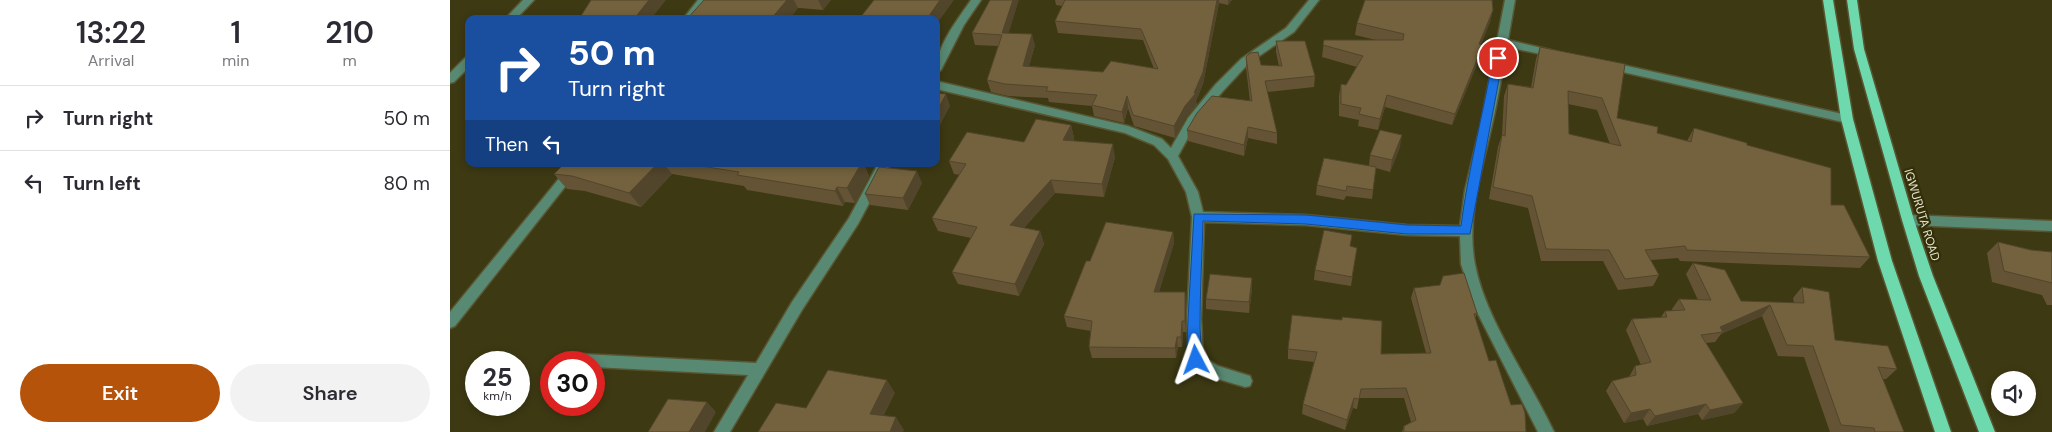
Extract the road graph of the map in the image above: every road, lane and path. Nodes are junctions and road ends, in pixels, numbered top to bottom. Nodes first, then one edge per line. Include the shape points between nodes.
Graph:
1 (528, 0) edge
2 (703, 0) edge
3 (976, 0) edge
4 (1314, 0) edge
5 (1510, 0) edge
6 (1828, 0) edge
7 (1852, 0) edge
8 (514, 15) edge
9 (691, 15) edge
10 (1501, 42) junction
11 (1568, 57) edge
12 (940, 62) edge
13 (465, 64) edge
14 (1597, 64) edge
15 (450, 79) edge
16 (940, 86) edge
17 (1848, 119) junction
18 (1172, 156) junction
19 (575, 167) edge
20 (882, 167) edge
21 (1198, 217) junction
22 (1908, 220) junction
23 (2052, 226) edge
24 (1466, 231) junction
25 (450, 322) edge
26 (605, 361) edge
27 (760, 369) junction
28 (1246, 381) dead end
29 (722, 432) edge
30 (1546, 432) edge
31 (1943, 432) edge
32 (1987, 432) edge

1 - 8 street
2 - 9 street
3 - 12 street via 959,24
4 - 18 street via 1290,30 1245,61 1219,88 1192,121
5 - 10 street
6 - 17 main road
7 - 22 main road, IGWURUTA ROAD via 1861,58
10 - 11 street
10 - 24 street via 1471,190
13 - 15 street
14 - 17 street
16 - 18 street via 1128,130 1158,142
17 - 31 main road via 1885,261
18 - 21 street via 1192,192
19 - 25 street
20 - 27 street via 854,221 797,306
21 - 24 street via 1306,220 1407,230
21 - 28 street via 1194,319 1196,360 1214,371
22 - 23 street
22 - 32 main road, IGWURUTA ROAD via 1926,276
24 - 30 street via 1468,264 1482,308
26 - 27 street
27 - 29 street

